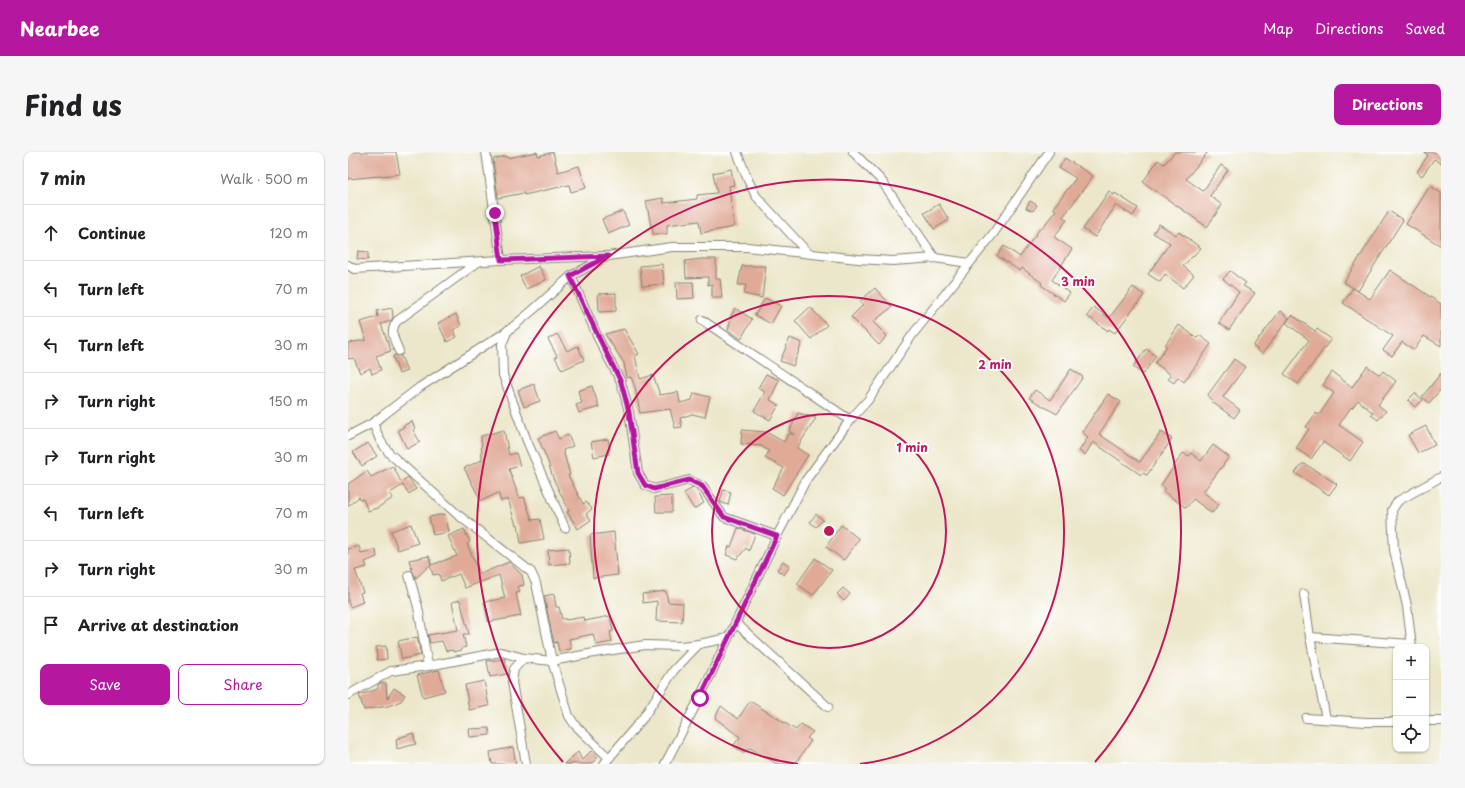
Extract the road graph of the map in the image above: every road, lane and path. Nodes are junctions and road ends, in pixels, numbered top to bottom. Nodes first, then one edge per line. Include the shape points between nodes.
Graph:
1 (486, 152) edge
2 (738, 152) edge
3 (853, 152) edge
4 (1049, 152) edge
5 (808, 253) junction
6 (608, 256) junction
7 (935, 258) junction
8 (501, 260) junction
9 (479, 262) junction
10 (969, 263) junction
11 (348, 265) edge
12 (570, 276) junction
13 (702, 320) dead end
14 (509, 330) junction
15 (399, 351) dead end
16 (850, 420) junction
17 (373, 423) junction
18 (348, 436) edge
19 (1441, 477) edge
20 (565, 528) dead end
21 (777, 536) junction
22 (409, 575) dead end
23 (1304, 594) dead end
24 (736, 623) junction
25 (1310, 637) junction
26 (728, 638) junction
27 (699, 644) junction
28 (1393, 644) edge
29 (1412, 644) edge
30 (524, 658) junction
31 (552, 662) junction
32 (428, 666) junction
33 (348, 695) edge
34 (828, 707) dead end
35 (1306, 718) dead end
36 (1326, 719) junction
37 (1429, 721) edge
38 (1441, 721) edge
39 (1393, 722) edge
40 (607, 761) edge
41 (526, 764) edge
42 (665, 764) edge

1 - 8 street
2 - 5 street via 756,196
3 - 7 street via 881,180
4 - 10 street via 993,234
5 - 6 street via 747,247 672,247
5 - 7 street via 893,261
6 - 8 street
6 - 12 street
7 - 10 street
8 - 9 street
9 - 11 street via 354,269
9 - 15 street via 397,321 392,334
10 - 16 street via 914,334 868,400
12 - 14 street
12 - 21 street via 621,382 629,412 638,473 645,485 654,489 689,480 702,486 724,517
13 - 16 street
14 - 17 street via 420,388
14 - 20 street via 502,344 503,375 526,441
16 - 21 street via 806,480
17 - 18 street
17 - 31 street via 389,453 457,514 531,572 536,583
19 - 29 street via 1398,502 1392,510 1394,550 1407,606
21 - 24 street
22 - 32 street via 418,606
23 - 25 street
24 - 26 street
24 - 34 street
25 - 28 street
25 - 36 street
26 - 27 street
26 - 42 street
27 - 31 street via 645,645
27 - 40 street via 674,670 643,718
30 - 31 street
30 - 32 street via 501,652
30 - 41 street via 514,669 512,682
31 - 40 street via 571,720
32 - 33 street via 391,671
35 - 36 street
36 - 39 street
37 - 38 street

